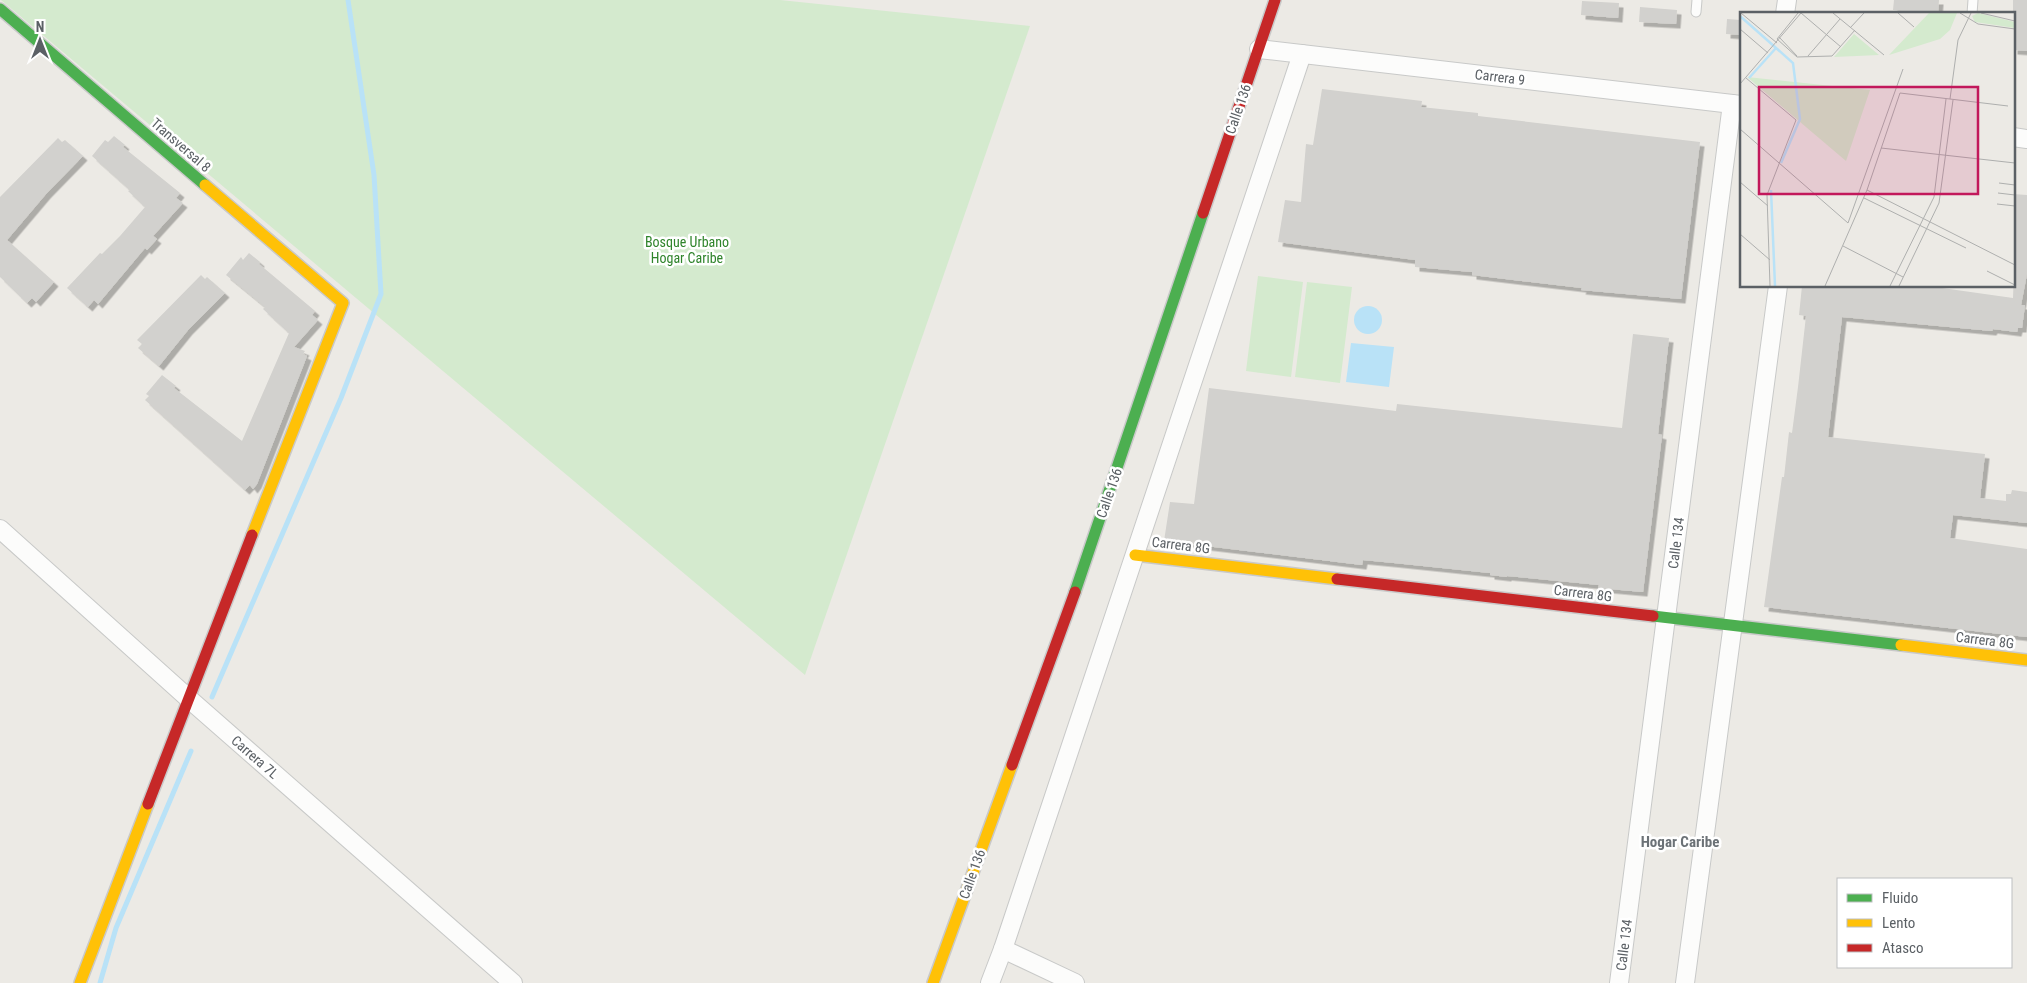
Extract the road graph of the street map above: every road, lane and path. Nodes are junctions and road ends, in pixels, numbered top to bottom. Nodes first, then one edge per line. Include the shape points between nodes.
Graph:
1 (1274, 0) edge
2 (1697, 0) edge
3 (0, 9) edge
4 (1696, 12) dead end
5 (1259, 49) junction
6 (1302, 54) junction
7 (1736, 104) edge
8 (2014, 137) edge
9 (2027, 139) edge
10 (1778, 288) edge
11 (0, 529) edge
12 (1135, 555) junction
13 (1666, 618) junction
14 (1733, 626) junction
15 (2027, 660) edge
16 (188, 698) junction
17 (1003, 949) junction
18 (80, 983) edge
19 (513, 983) edge
20 (933, 983) edge
21 (990, 983) edge
22 (1075, 983) edge
23 (1619, 983) edge
24 (1685, 983) edge

1 - 5 street, Calle 136
2 - 4 lane
3 - 16 street, Transversal 8 via 343,303
5 - 6 street, Carrera 9
5 - 20 street, Calle 136 via 1090,550
6 - 7 street, Carrera 9
6 - 12 street
7 - 13 street, Calle 134
8 - 9 street
10 - 14 street
11 - 16 street, Carrera 7L
12 - 13 street, Carrera 8G
12 - 17 street
13 - 14 street, Carrera 8G
13 - 23 street, Calle 134
14 - 15 street, Carrera 8G
14 - 24 street
16 - 18 street
16 - 19 street, Carrera 7L
17 - 21 street
17 - 22 street

